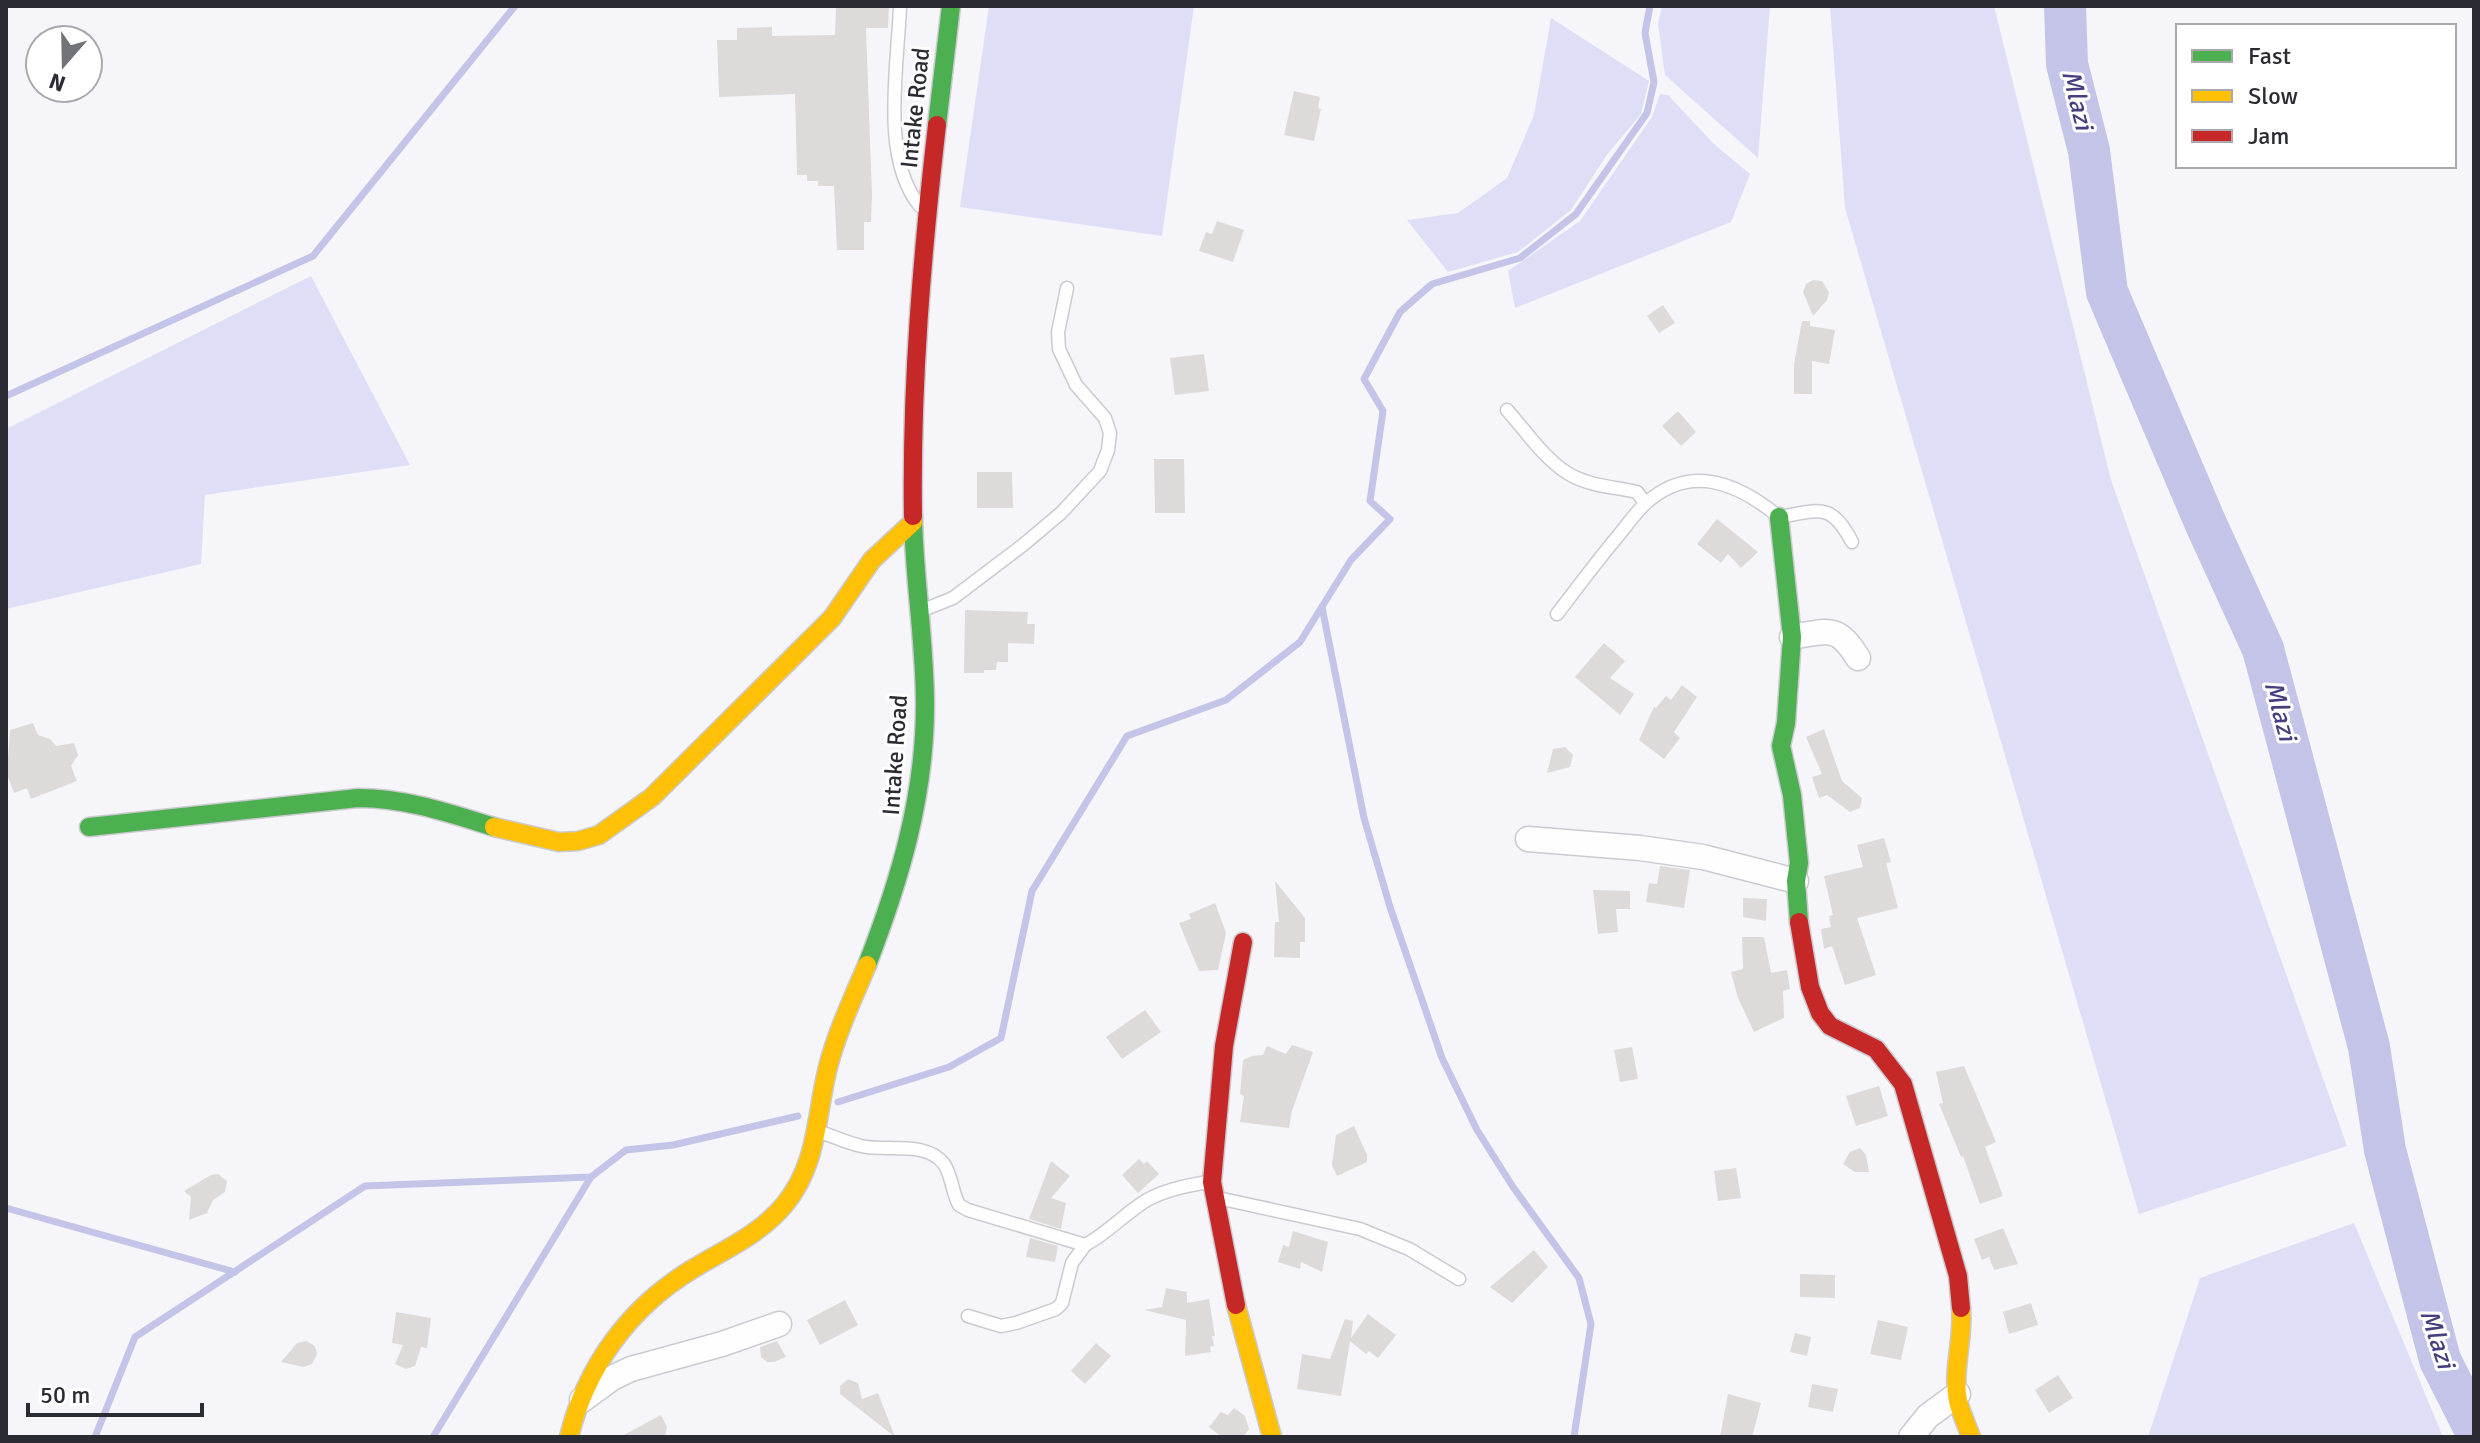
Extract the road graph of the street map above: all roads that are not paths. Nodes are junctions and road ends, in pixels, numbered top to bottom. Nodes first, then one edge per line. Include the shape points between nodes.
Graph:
1 (900, 6) edge
2 (951, 6) edge
3 (928, 215) junction
4 (1067, 288) dead end
5 (1507, 410) dead end
6 (1645, 503) junction
7 (1779, 517) junction
8 (913, 522) junction
9 (1852, 542) dead end
10 (922, 610) junction
11 (1557, 614) dead end
12 (1792, 637) junction
13 (1858, 658) dead end
14 (89, 827) dead end
15 (1528, 839) dead end
16 (1796, 881) junction
17 (1243, 942) dead end
18 (816, 1131) junction
19 (1212, 1189) junction
20 (1085, 1245) junction
21 (1459, 1279) dead end
22 (968, 1316) dead end
23 (779, 1324) dead end
24 (1958, 1394) junction
25 (581, 1401) junction
26 (569, 1437) edge
27 (1272, 1437) edge
28 (1911, 1437) edge
29 (1971, 1437) edge

1 - 3 lane via 894,132 909,193
2 - 3 street, Intake Road
3 - 8 street, Intake Road via 913,387
4 - 10 lane via 1059,349 1076,385 1105,418 1110,433 1100,471 1023,545 953,598
5 - 6 lane via 1569,474 1637,492
6 - 7 lane via 1690,480 1714,481 1749,494
6 - 11 lane
7 - 9 lane via 1829,513 1840,520
7 - 12 street
8 - 10 street, Intake Road
8 - 14 street via 872,560 832,618 709,743 652,797 599,835 559,842 530,837 385,798
10 - 18 street, Intake Road via 923,760 912,837 832,1053
12 - 13 street via 1836,633 1846,637
12 - 16 street via 1781,746 1792,795
15 - 16 street via 1672,852
16 - 24 street via 1810,987 1820,1013 1836,1030 1876,1049 1903,1084 1913,1114 1958,1276 1963,1327
17 - 19 street via 1224,1046
18 - 20 lane via 861,1146 932,1154 949,1174 959,1205
18 - 25 street, Intake Road via 800,1185 774,1219 649,1301 620,1330
19 - 20 lane via 1185,1186 1148,1199
19 - 21 lane via 1360,1229 1409,1249
19 - 27 street via 1240,1328
20 - 22 lane via 1072,1263 1056,1309 1001,1326
23 - 25 street via 631,1369
24 - 28 street via 1928,1416
24 - 29 street
25 - 26 street, Intake Road

